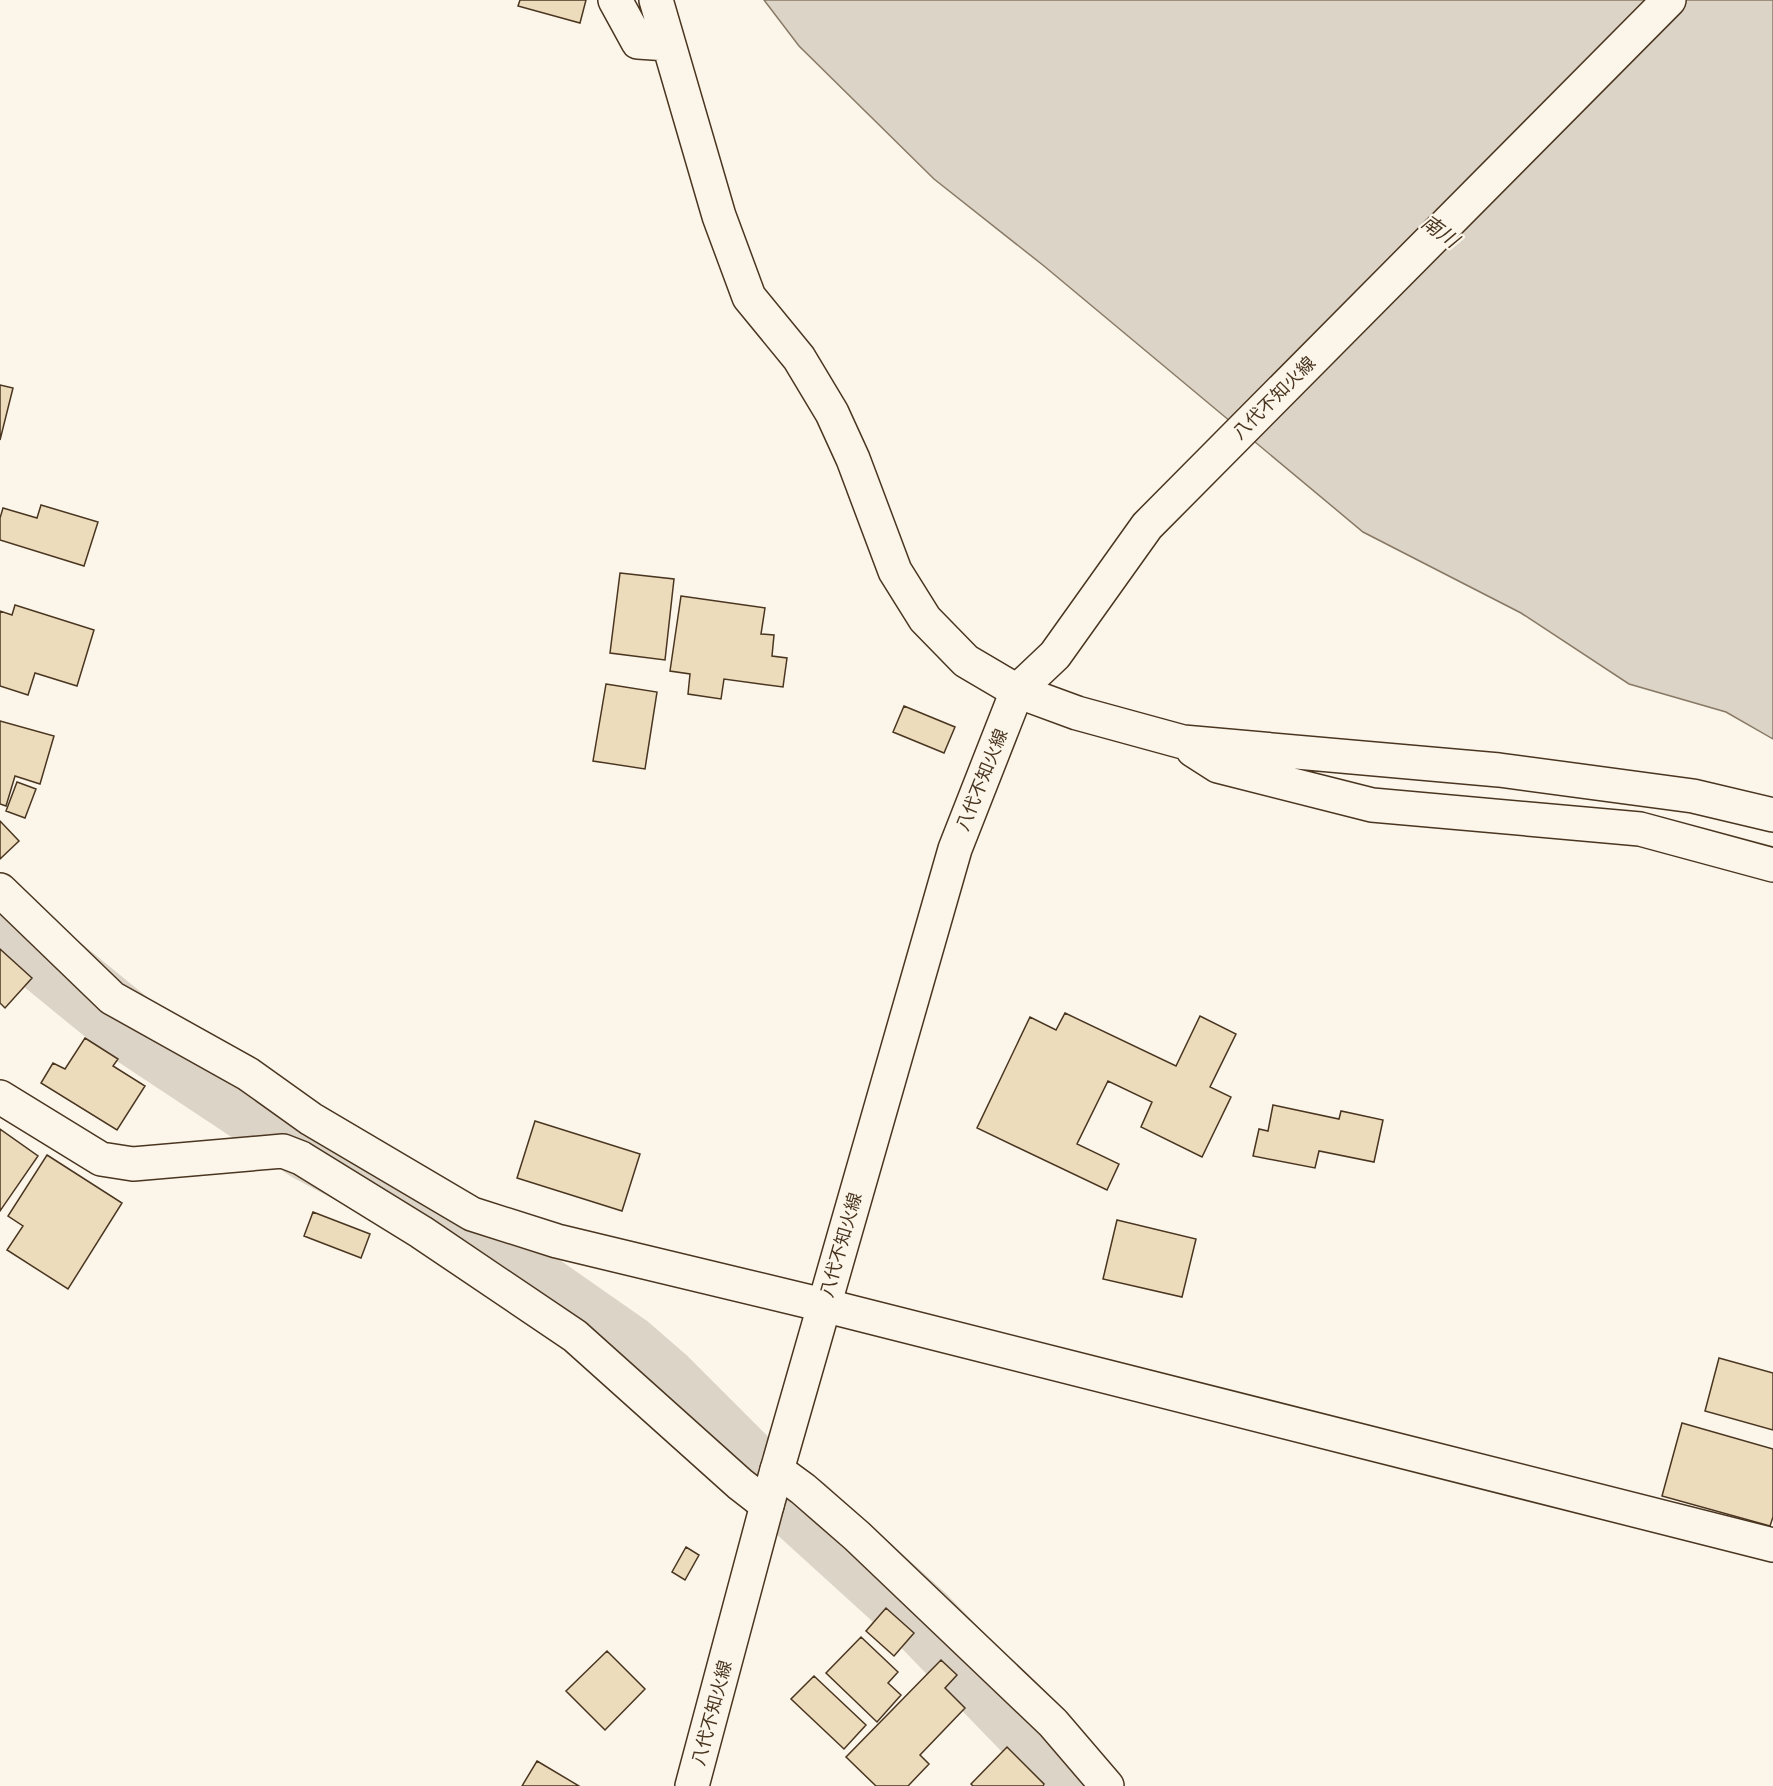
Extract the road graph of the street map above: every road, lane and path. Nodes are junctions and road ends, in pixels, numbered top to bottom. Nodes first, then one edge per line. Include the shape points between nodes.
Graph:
1 (615, 0) edge
2 (656, 0) edge
3 (1670, 0) edge
4 (668, 44) junction
5 (1017, 691) junction
6 (1183, 742) junction
7 (1773, 815) edge
8 (1773, 865) edge
9 (0, 890) edge
10 (0, 1097) edge
11 (823, 1305) junction
12 (777, 1470) junction
13 (767, 1505) junction
14 (1773, 1545) edge
15 (692, 1786) edge
16 (1107, 1786) edge

1 - 4 street via 638,42
2 - 4 street
3 - 5 street, 八代不知火線 via 1146,526 1055,655
4 - 5 street via 719,216 749,297 799,358 832,413 895,571 925,619 966,661
5 - 6 street via 1077,713
5 - 11 street, 八代不知火線 via 955,849
6 - 7 street via 1499,770 1693,796
6 - 8 street via 1218,766 1372,806 1640,829
9 - 11 street via 112,998 248,1074 311,1119 472,1214 557,1241
10 - 13 street via 101,1159 133,1164 283,1151 301,1158 421,1232 575,1336
11 - 12 street, 八代不知火線
11 - 14 street
12 - 13 street, 八代不知火線
12 - 16 street via 856,1536 1053,1723
13 - 15 street, 八代不知火線

